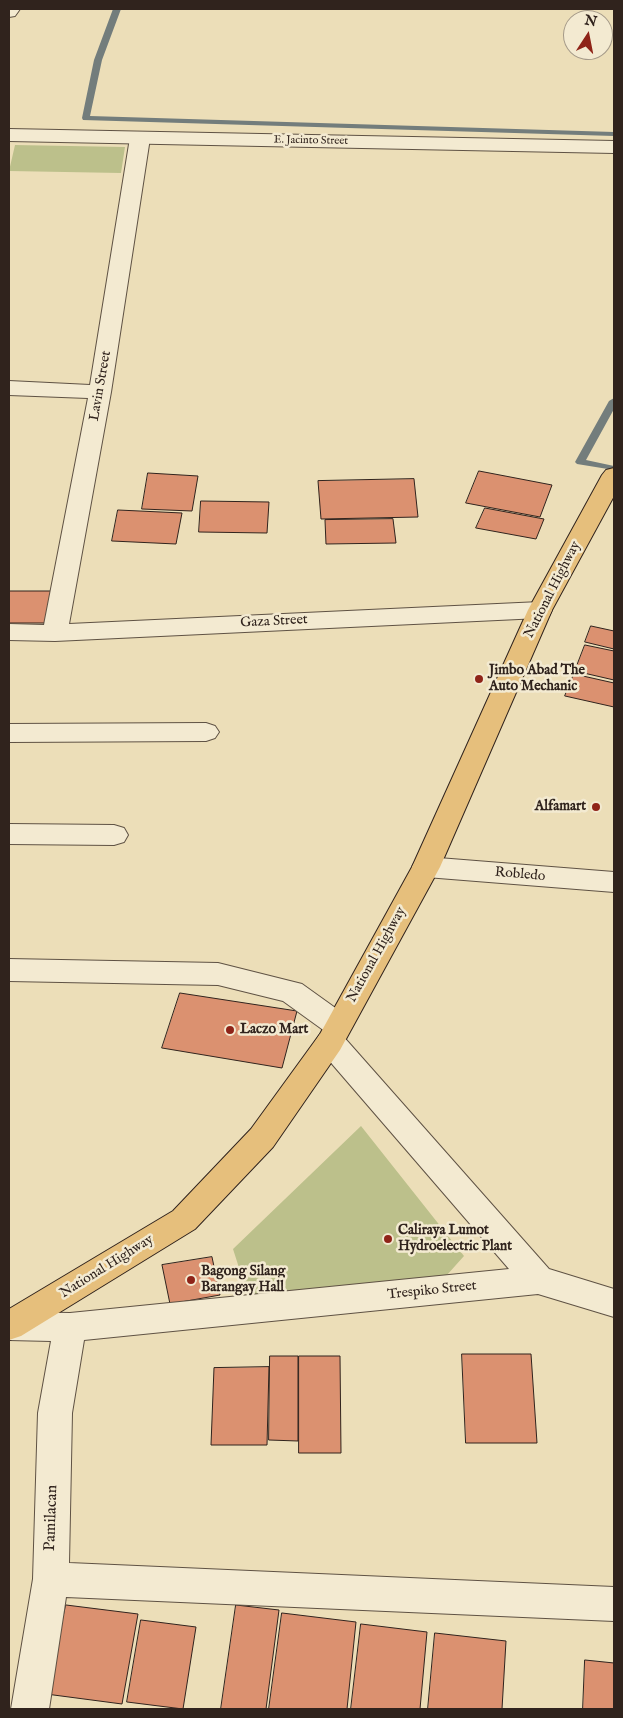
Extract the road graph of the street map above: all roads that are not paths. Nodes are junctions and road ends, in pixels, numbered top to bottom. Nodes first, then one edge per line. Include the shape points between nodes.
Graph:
1 (11, 9) edge
2 (9, 12) edge
3 (9, 135) edge
4 (140, 138) junction
5 (614, 147) edge
6 (9, 388) edge
7 (100, 392) junction
8 (614, 475) edge
9 (540, 610) junction
10 (9, 632) edge
11 (55, 633) junction
12 (206, 732) dead end
13 (9, 733) edge
14 (9, 834) edge
15 (114, 835) dead end
16 (426, 867) junction
17 (614, 882) edge
18 (9, 970) edge
19 (334, 1034) junction
20 (538, 1280) junction
21 (614, 1303) edge
22 (10, 1326) edge
23 (70, 1327) junction
24 (51, 1579) junction
25 (614, 1604) edge
26 (30, 1709) edge

1 - 2 street
3 - 4 street, E. Jacinto Street
4 - 5 street, E. Jacinto Street
4 - 7 street, Lavin Street
6 - 7 street
7 - 11 street, Lavin Street
8 - 9 main road, National Highway
9 - 11 street, Gaza Street
9 - 16 main road, National Highway
10 - 11 street, Gaza Street
12 - 13 street
14 - 15 street
16 - 17 street, Robledo
16 - 19 main road, National Highway
18 - 19 street via 218,974 292,992
19 - 20 street
19 - 22 main road, National Highway via 262,1138 184,1220
20 - 21 street
20 - 23 street, Trespiko Street
22 - 23 street, Trespiko Street
23 - 24 street, Pamilacan via 55,1413
24 - 25 street
24 - 26 street, Pamilacan

